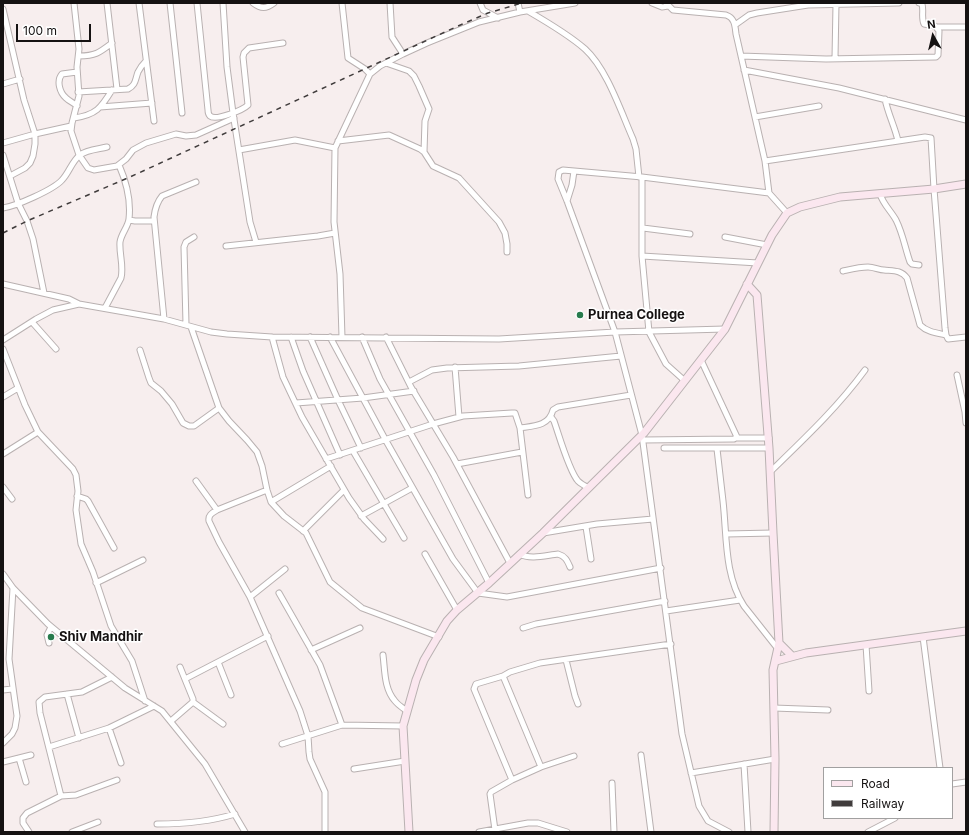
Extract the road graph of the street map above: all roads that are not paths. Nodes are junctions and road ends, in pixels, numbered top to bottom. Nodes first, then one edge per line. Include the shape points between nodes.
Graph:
1 (74, 3) edge
2 (107, 3) edge
3 (139, 3) edge
4 (170, 3) edge
5 (197, 3) edge
6 (223, 3) edge
7 (253, 3) edge
8 (274, 3) edge
9 (342, 3) edge
10 (390, 3) edge
11 (480, 3) edge
12 (518, 3) edge
13 (575, 3) edge
14 (652, 3) edge
15 (899, 3) edge
16 (919, 3) edge
17 (836, 4) junction
18 (667, 5) edge
19 (3, 9) edge
20 (528, 11) junction
21 (520, 12) junction
22 (498, 18) junction
23 (735, 25) junction
24 (936, 27) junction
25 (966, 27) edge
26 (112, 43) junction
27 (283, 43) dead end
28 (403, 54) junction
29 (79, 56) junction
30 (741, 56) junction
31 (835, 58) junction
32 (146, 61) junction
33 (386, 63) junction
34 (744, 70) junction
35 (77, 72) junction
36 (370, 74) junction
37 (20, 79) junction
38 (3, 84) edge
39 (114, 89) junction
40 (78, 92) junction
41 (885, 99) junction
42 (152, 104) junction
43 (77, 106) junction
44 (819, 106) dead end
45 (100, 108) junction
46 (182, 113) dead end
47 (233, 116) junction
48 (755, 117) junction
49 (74, 118) junction
50 (966, 120) edge
51 (154, 122) dead end
52 (72, 126) junction
53 (35, 134) junction
54 (338, 141) junction
55 (898, 141) junction
56 (3, 143) edge
57 (107, 147) dead end
58 (335, 148) junction
59 (240, 150) junction
60 (424, 152) junction
61 (3, 155) edge
62 (79, 155) junction
63 (764, 161) junction
64 (119, 165) junction
65 (574, 171) junction
66 (10, 176) junction
67 (641, 177) junction
68 (196, 182) dead end
69 (966, 184) edge
70 (934, 189) junction
71 (769, 192) junction
72 (880, 194) junction
73 (567, 201) junction
74 (18, 203) junction
75 (3, 208) edge
76 (787, 213) junction
77 (129, 220) junction
78 (154, 221) junction
79 (643, 228) junction
80 (335, 233) junction
81 (690, 234) dead end
82 (194, 237) dead end
83 (725, 237) dead end
84 (256, 242) junction
85 (767, 245) junction
86 (226, 246) dead end
87 (507, 252) dead end
88 (642, 256) junction
89 (758, 263) junction
90 (919, 265) dead end
91 (843, 271) dead end
92 (3, 284) edge
93 (747, 284) junction
94 (44, 294) junction
95 (79, 304) junction
96 (105, 308) junction
97 (164, 319) junction
98 (32, 322) junction
99 (189, 326) junction
100 (725, 329) junction
101 (614, 332) junction
102 (649, 332) junction
103 (946, 335) junction
104 (272, 337) junction
105 (291, 337) junction
106 (310, 337) junction
107 (330, 337) junction
108 (342, 337) junction
109 (362, 337) junction
110 (386, 337) junction
111 (966, 337) edge
112 (3, 340) edge
113 (3, 349) edge
114 (56, 349) dead end
115 (140, 350) dead end
116 (621, 356) junction
117 (701, 360) junction
118 (455, 367) junction
119 (865, 370) dead end
120 (957, 375) dead end
121 (685, 381) junction
122 (409, 382) junction
123 (18, 388) junction
124 (414, 391) junction
125 (388, 394) junction
126 (631, 395) junction
127 (3, 397) edge
128 (363, 398) junction
129 (338, 400) junction
130 (317, 402) junction
131 (296, 403) junction
132 (219, 408) junction
133 (966, 412) edge
134 (459, 417) junction
135 (551, 417) junction
136 (966, 422) edge
137 (433, 424) junction
138 (520, 428) junction
139 (38, 432) junction
140 (410, 432) junction
141 (642, 437) junction
142 (736, 438) junction
143 (769, 438) junction
144 (385, 440) junction
145 (362, 448) junction
146 (664, 448) dead end
147 (717, 448) junction
148 (770, 448) junction
149 (353, 451) junction
150 (522, 452) junction
151 (3, 454) edge
152 (340, 455) junction
153 (326, 459) junction
154 (457, 464) junction
155 (331, 466) junction
156 (771, 471) junction
157 (196, 481) dead end
158 (3, 487) edge
159 (412, 488) junction
160 (589, 488) junction
161 (266, 490) junction
162 (344, 490) junction
163 (528, 495) dead end
164 (77, 496) junction
165 (12, 499) dead end
166 (272, 502) junction
167 (383, 503) junction
168 (217, 510) junction
169 (362, 516) junction
170 (653, 519) junction
171 (586, 527) junction
172 (303, 530) junction
173 (543, 533) junction
174 (773, 533) junction
175 (726, 534) junction
176 (404, 538) dead end
177 (383, 539) dead end
178 (114, 548) dead end
179 (425, 554) dead end
180 (520, 554) junction
181 (591, 559) dead end
182 (143, 560) dead end
183 (510, 563) junction
184 (570, 567) dead end
185 (661, 568) junction
186 (285, 569) dead end
187 (3, 574) edge
188 (96, 583) junction
189 (489, 583) junction
190 (13, 588) junction
191 (279, 593) dead end
192 (478, 593) junction
193 (250, 597) junction
194 (740, 600) junction
195 (665, 601) junction
196 (457, 610) junction
197 (666, 610) junction
198 (51, 626) junction
199 (360, 628) dead end
200 (523, 628) dead end
201 (966, 631) edge
202 (268, 636) junction
203 (439, 637) junction
204 (923, 637) junction
205 (49, 643) dead end
206 (670, 644) junction
207 (866, 645) junction
208 (779, 646) junction
209 (311, 650) junction
210 (383, 655) dead end
211 (792, 656) junction
212 (566, 660) junction
213 (776, 661) junction
214 (218, 662) junction
215 (180, 667) dead end
216 (503, 676) junction
217 (112, 678) junction
218 (185, 679) junction
219 (12, 689) junction
220 (3, 690) edge
221 (869, 691) dead end
222 (67, 694) junction
223 (231, 695) dead end
224 (146, 701) junction
225 (193, 702) junction
226 (578, 704) dead end
227 (154, 706) junction
228 (774, 708) junction
229 (828, 710) dead end
230 (407, 711) junction
231 (171, 721) junction
232 (223, 724) dead end
233 (342, 725) junction
234 (403, 726) junction
235 (109, 728) junction
236 (308, 736) junction
237 (79, 738) junction
238 (3, 743) edge
239 (282, 744) dead end
240 (49, 747) junction
241 (31, 755) dead end
242 (641, 755) dead end
243 (574, 756) dead end
244 (19, 758) junction
245 (776, 760) junction
246 (405, 761) junction
247 (3, 762) edge
248 (121, 763) dead end
249 (744, 764) junction
250 (541, 767) junction
251 (940, 767) edge
252 (354, 769) dead end
253 (691, 773) junction
254 (117, 780) dead end
255 (512, 780) junction
256 (26, 782) dead end
257 (612, 782) dead end
258 (966, 782) edge
259 (953, 784) edge
260 (61, 796) junction
261 (235, 814) junction
262 (893, 819) edge
263 (98, 822) dead end
264 (157, 824) dead end
265 (495, 830) junction
266 (552, 830) edge
267 (29, 832) edge
268 (72, 832) edge
269 (246, 832) edge
270 (325, 832) edge
271 (409, 832) edge
272 (479, 832) edge
273 (567, 832) edge
274 (614, 832) edge
275 (651, 832) edge
276 (729, 832) edge
277 (748, 832) edge
278 (774, 832) edge
279 (868, 832) edge

1 - 29 street
2 - 26 street
3 - 32 street
4 - 46 street
5 - 47 street via 209,115
6 - 47 street
7 - 8 street via 264,8
9 - 36 street via 348,58
10 - 28 street via 392,37
11 - 22 street via 483,10
12 - 21 street
13 - 20 street
14 - 18 street via 662,7
15 - 17 street
16 - 24 street via 923,7 924,24
17 - 23 street via 808,5 757,13 749,15
17 - 31 street
18 - 23 street via 673,10 726,15 731,17
19 - 37 street
20 - 21 street
20 - 67 street via 585,49 595,60 605,76 633,139
21 - 22 street
22 - 28 street via 479,22
23 - 30 street
24 - 25 street
24 - 31 street via 939,31 936,57
26 - 29 street via 98,54
26 - 39 street
27 - 47 street via 246,50 243,57 248,105
28 - 33 street
29 - 35 street
30 - 31 street
30 - 34 street
32 - 39 street via 138,72 134,85 128,89
32 - 42 street
33 - 36 street
33 - 60 street via 409,70 429,109
34 - 41 street
34 - 48 street
35 - 40 street
35 - 43 street via 62,74 59,84 64,97
36 - 54 street
37 - 38 street
37 - 53 street
39 - 40 street
39 - 45 street
40 - 43 street
41 - 50 street
41 - 55 street
42 - 45 street
42 - 51 street
43 - 49 street
44 - 48 street
45 - 49 street via 86,116
47 - 59 street
47 - 64 street via 196,135 176,134 146,143 133,150
48 - 63 street
49 - 52 street
52 - 53 street
52 - 62 street via 71,131
53 - 56 street
53 - 66 street via 30,163
54 - 58 street
54 - 60 street via 389,135
55 - 63 street
55 - 70 street via 931,138
57 - 62 street
58 - 59 street via 295,140
58 - 80 street
59 - 84 street via 250,222
60 - 87 street via 433,166 460,178 499,222
61 - 66 street
62 - 64 street via 90,169
62 - 74 street via 58,184
63 - 71 street
64 - 77 street via 125,179
65 - 67 street
65 - 73 street
65 - 73 street via 559,172 558,179
66 - 74 street
67 - 71 street
67 - 79 street
68 - 78 street via 162,196 155,211
69 - 70 street
70 - 72 street
70 - 103 street
71 - 76 street
72 - 76 street via 840,197
72 - 90 street via 884,205 896,220 910,262
73 - 101 street
74 - 75 street
74 - 94 street via 33,239
76 - 85 street
77 - 78 street
77 - 96 street via 120,240 123,273
78 - 97 street
79 - 81 street
79 - 88 street
80 - 84 street
80 - 108 street via 340,274
82 - 99 street via 186,242 184,247
83 - 85 street
84 - 86 street
85 - 89 street
88 - 89 street
88 - 102 street
89 - 93 street
91 - 103 street via 856,267 870,267 904,274 920,325 934,333
92 - 94 street
93 - 100 street
93 - 143 street via 757,295
94 - 95 street via 69,299
95 - 96 street
95 - 98 street via 53,310
96 - 97 street
97 - 99 street
98 - 112 street
98 - 114 street
99 - 104 street via 227,334
99 - 132 street
100 - 102 street
100 - 117 street
101 - 102 street
101 - 110 street via 499,339
101 - 116 street
102 - 121 street via 666,364
103 - 111 street via 948,339
104 - 105 street
104 - 131 street via 283,377
105 - 106 street
105 - 130 street
106 - 107 street
106 - 129 street
107 - 108 street
107 - 128 street
108 - 109 street
109 - 110 street
109 - 125 street
110 - 122 street
113 - 123 street
115 - 132 street via 148,378 172,404 183,422 194,426
116 - 118 street via 519,366
116 - 126 street
117 - 121 street
117 - 142 street
118 - 122 street via 432,370
118 - 134 street
119 - 156 street via 852,388
120 - 133 street
121 - 141 street
122 - 124 street
123 - 127 street
123 - 139 street
124 - 125 street
124 - 137 street
125 - 128 street
125 - 140 street
126 - 135 street via 558,407 553,410
126 - 141 street
128 - 129 street
128 - 144 street
129 - 130 street
129 - 145 street
130 - 131 street
130 - 152 street
131 - 153 street
132 - 161 street via 257,452
133 - 136 street
134 - 137 street
134 - 138 street via 515,413
135 - 138 street via 538,425
135 - 160 street via 576,478
137 - 140 street
137 - 154 street
138 - 150 street
139 - 151 street
139 - 164 street via 73,470 76,475
140 - 144 street
140 - 189 street
141 - 142 street
141 - 160 street
141 - 170 street
142 - 143 street
143 - 148 street
144 - 145 street
144 - 159 street
145 - 149 street
146 - 147 street
147 - 148 street
147 - 175 street
148 - 156 street
149 - 152 street
149 - 167 street
150 - 154 street
150 - 163 street
152 - 153 street
153 - 155 street
154 - 183 street
155 - 162 street
155 - 166 street
156 - 174 street
157 - 168 street
158 - 165 street
159 - 167 street
159 - 192 street via 453,559
160 - 173 street
161 - 166 street
161 - 168 street
162 - 169 street
162 - 172 street
164 - 178 street via 88,501
164 - 188 street via 78,535
166 - 172 street via 284,516
167 - 169 street
167 - 176 street
168 - 193 street via 210,515 209,521
169 - 177 street
170 - 171 street
170 - 185 street
171 - 173 street
171 - 181 street
172 - 203 street via 311,540 330,582 362,608
173 - 180 street
174 - 175 street
174 - 208 street
175 - 194 street via 728,567
179 - 196 street
180 - 183 street
180 - 184 street via 530,557 562,555
182 - 188 street
183 - 189 street
185 - 192 street via 507,597
185 - 195 street
186 - 193 street
187 - 190 street
188 - 224 street via 111,626 132,661
189 - 192 street
190 - 198 street
190 - 219 street via 9,659
191 - 209 street
192 - 196 street
193 - 202 street
194 - 197 street
194 - 208 street via 749,614
195 - 197 street
195 - 200 street
196 - 203 street
197 - 206 street
198 - 205 street via 47,635
198 - 217 street
199 - 209 street
201 - 204 street
202 - 214 street
202 - 236 street
203 - 230 street via 424,660
204 - 207 street
204 - 251 street
206 - 212 street
206 - 253 street via 682,734
207 - 211 street
207 - 221 street
208 - 211 street
208 - 213 street
209 - 233 street via 320,665
210 - 230 street via 389,691 394,701
211 - 213 street
212 - 216 street via 540,664
212 - 226 street
213 - 228 street via 773,670
214 - 218 street
214 - 223 street
215 - 218 street
216 - 250 street
216 - 255 street via 476,684 474,689
217 - 222 street via 82,692
217 - 224 street
218 - 225 street
219 - 220 street
219 - 238 street via 17,716 15,728
222 - 237 street
222 - 240 street via 44,697 39,702
224 - 227 street
225 - 231 street
225 - 232 street
227 - 231 street
227 - 235 street
228 - 229 street
228 - 245 street
230 - 234 street
231 - 261 street via 205,764
233 - 234 street
233 - 236 street
234 - 246 street
235 - 237 street
235 - 248 street
236 - 239 street
236 - 270 street via 310,759 325,792
237 - 240 street
240 - 260 street
241 - 244 street
242 - 275 street
243 - 250 street
244 - 247 street
244 - 256 street
245 - 249 street
245 - 278 street
246 - 252 street
246 - 271 street
249 - 253 street
249 - 277 street
250 - 255 street
253 - 276 street via 699,806 708,821
254 - 260 street via 76,795
255 - 265 street via 490,794
257 - 274 street
258 - 259 street
260 - 267 street via 23,818
261 - 264 street via 180,824
261 - 269 street
262 - 279 street
263 - 268 street
265 - 266 street via 528,823 538,823
265 - 272 street
266 - 273 street

